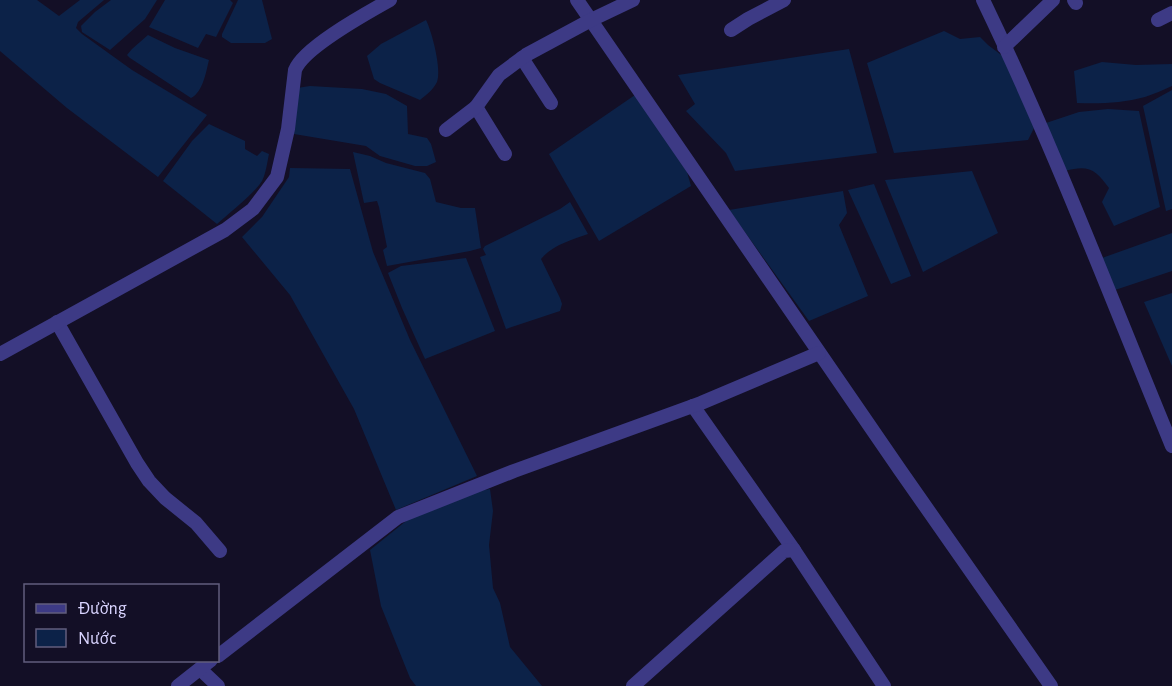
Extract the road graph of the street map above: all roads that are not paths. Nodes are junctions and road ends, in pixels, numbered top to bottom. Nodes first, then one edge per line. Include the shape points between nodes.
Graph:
1 (577, 0) edge
2 (633, 0) edge
3 (784, 0) edge
4 (1053, 0) edge
5 (387, 1) edge
6 (984, 1) edge
7 (1172, 13) edge
8 (591, 20) junction
9 (1158, 20) dead end
10 (731, 30) dead end
11 (1004, 46) junction
12 (522, 58) junction
13 (551, 103) dead end
14 (476, 107) junction
15 (446, 130) dead end
16 (505, 154) dead end
17 (57, 322) junction
18 (819, 353) junction
19 (0, 354) edge
20 (693, 406) junction
21 (1172, 446) edge
22 (794, 550) junction
23 (220, 551) dead end
24 (219, 655) edge
25 (206, 665) edge
26 (178, 686) edge
27 (218, 686) edge
28 (633, 686) edge
29 (884, 686) edge
30 (1051, 686) edge

1 - 8 street
2 - 8 street
3 - 10 street
4 - 11 street
5 - 17 street via 337,31 297,64 277,177 253,209 225,230
6 - 11 street
7 - 9 street
8 - 12 street
8 - 18 street
11 - 21 street
12 - 13 street
12 - 14 street via 499,75
14 - 15 street
14 - 16 street
17 - 19 street
17 - 23 street via 149,481 196,523
18 - 20 street
18 - 30 street
20 - 22 street
20 - 24 street via 398,517
22 - 28 street via 784,551
22 - 29 street
25 - 26 street
25 - 27 street

